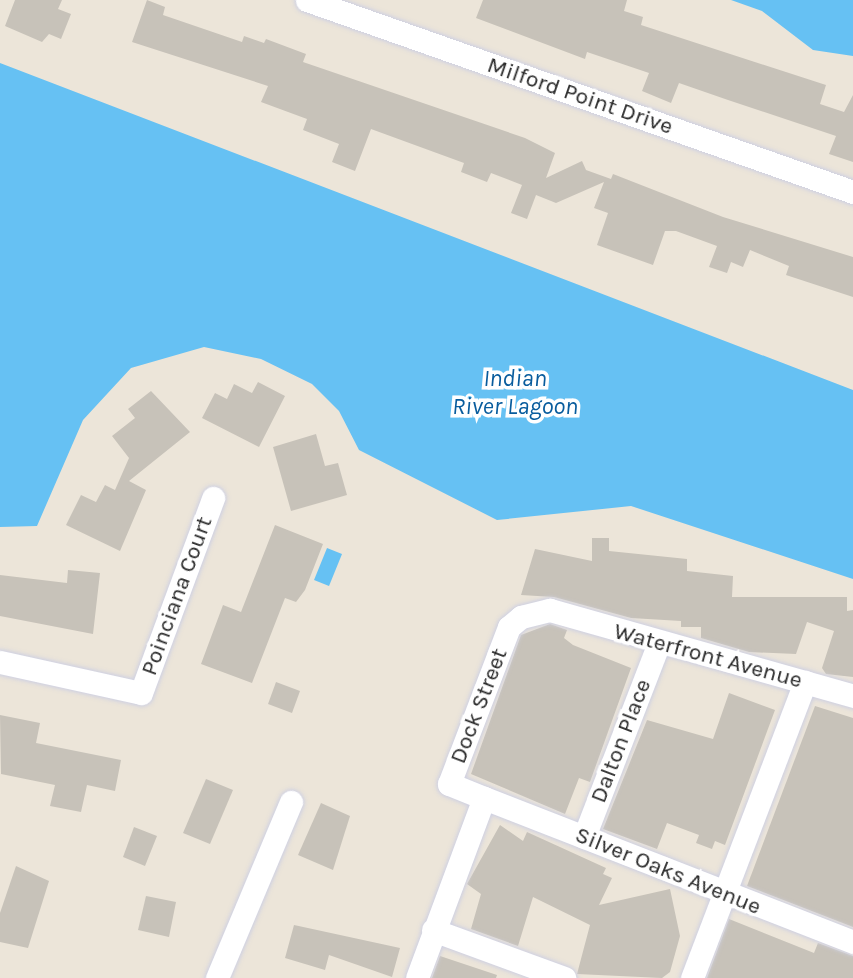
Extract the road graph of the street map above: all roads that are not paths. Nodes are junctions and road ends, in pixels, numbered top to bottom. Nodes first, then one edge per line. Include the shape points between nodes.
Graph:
1 (307, 0) edge
2 (853, 192) edge
3 (213, 498) dead end
4 (564, 614) joint
5 (658, 645) junction
6 (0, 663) edge
7 (805, 682) junction
8 (853, 696) edge
9 (484, 797) junction
10 (290, 802) dead end
11 (584, 837) junction
12 (724, 893) junction
13 (433, 930) junction
14 (853, 942) edge
15 (217, 978) edge
16 (417, 978) edge
17 (564, 978) edge
18 (692, 978) edge

1 - 2 street, Milford Point Drive
3 - 6 street, Poinciana Court via 141,693
4 - 5 street, Waterfront Avenue
4 - 9 street, Dock Street via 535,611 509,626 449,784
5 - 7 street, Waterfront Avenue
5 - 11 street, Dalton Place
7 - 8 street, Waterfront Avenue
7 - 12 street
9 - 11 street, Silver Oaks Avenue
9 - 13 street, Dock Street
10 - 15 street
11 - 12 street, Silver Oaks Avenue
12 - 14 street, Silver Oaks Avenue
12 - 18 street
13 - 16 street, Dock Street
13 - 17 street

